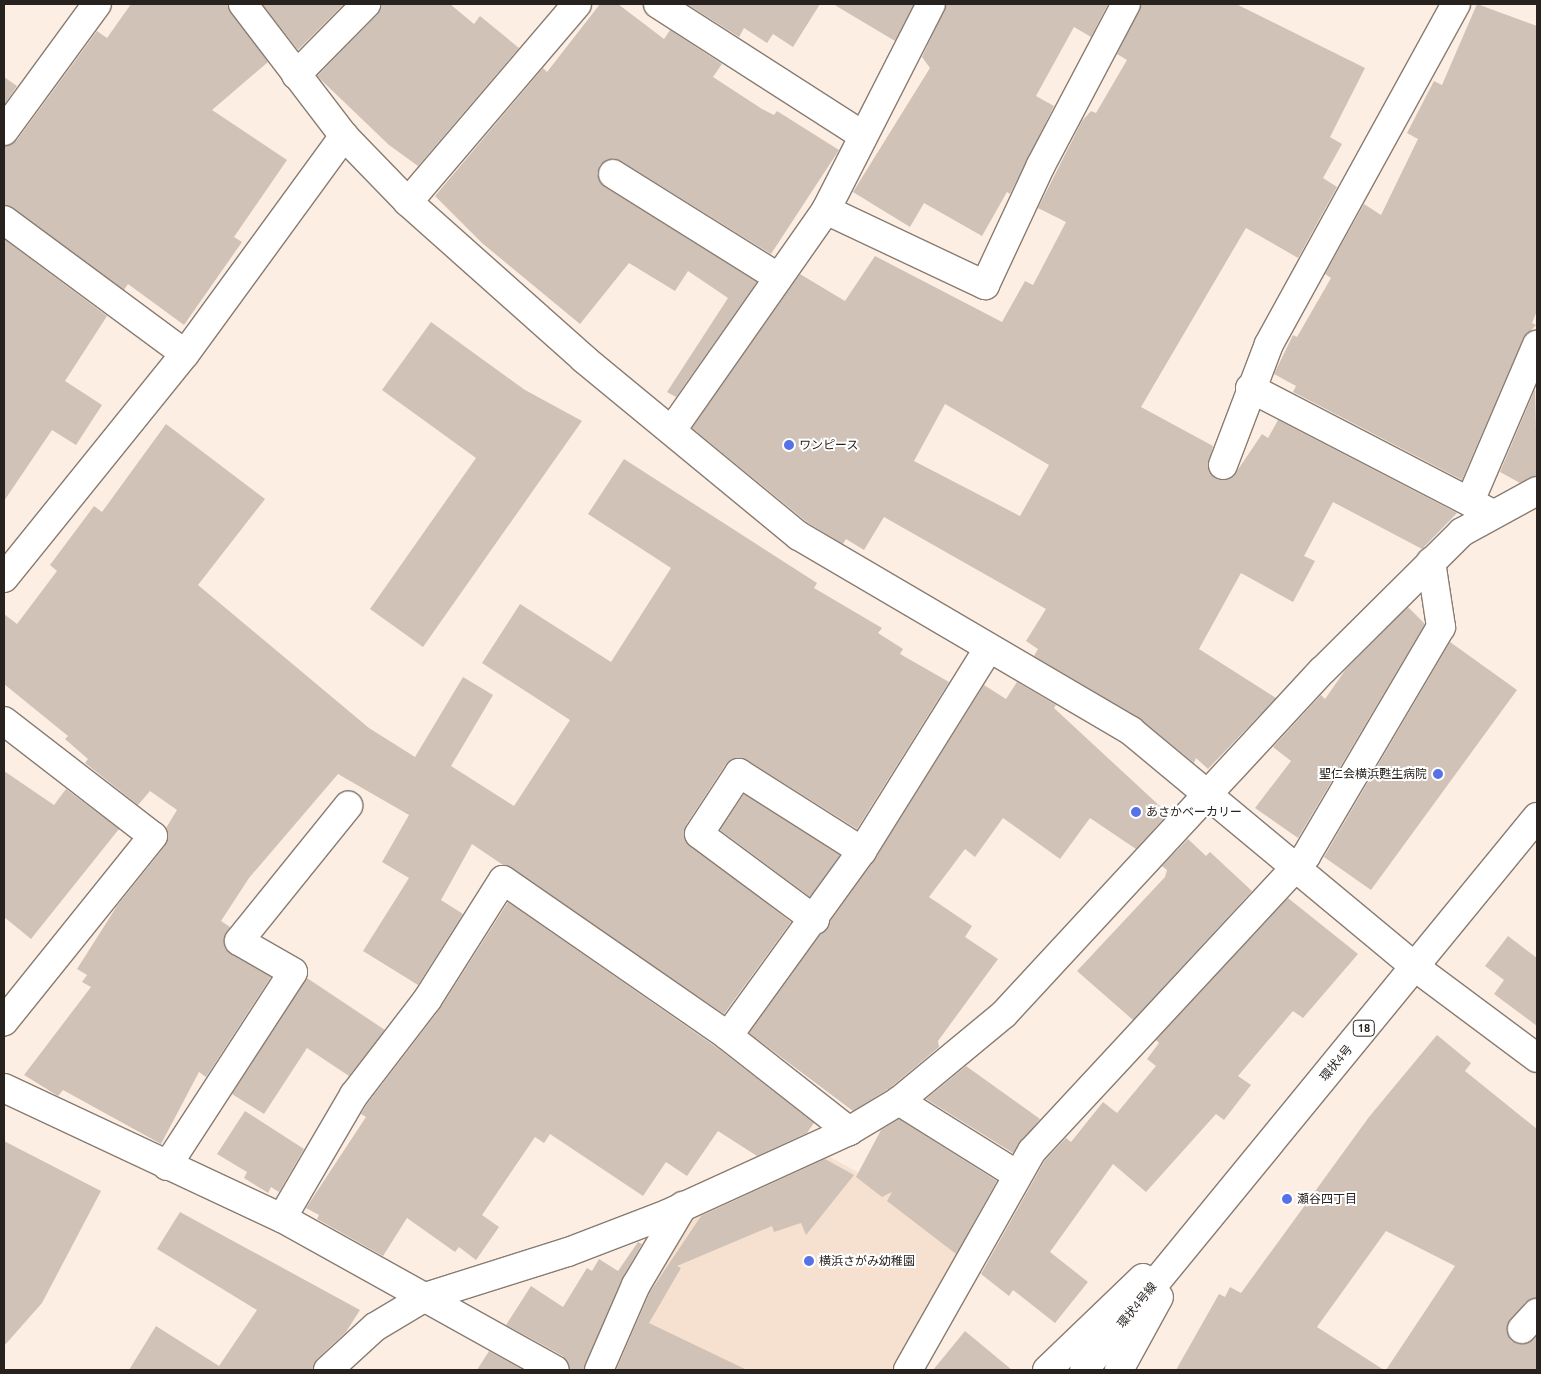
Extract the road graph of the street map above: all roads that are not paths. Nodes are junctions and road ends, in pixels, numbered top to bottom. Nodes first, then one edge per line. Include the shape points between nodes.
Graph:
1 (96, 4) edge
2 (243, 4) edge
3 (366, 4) edge
4 (577, 4) edge
5 (658, 4) edge
6 (931, 4) edge
7 (1126, 4) edge
8 (1456, 4) edge
9 (296, 75) junction
10 (4, 130) edge
11 (862, 135) junction
12 (344, 136) junction
13 (613, 174) dead end
14 (408, 202) junction
15 (826, 210) junction
16 (4, 220) edge
17 (778, 277) junction
18 (1537, 345) edge
19 (185, 354) junction
20 (1250, 388) junction
21 (672, 430) junction
22 (1223, 466) dead end
23 (1537, 491) edge
24 (1482, 508) junction
25 (1431, 562) junction
26 (4, 578) edge
27 (988, 649) junction
28 (4, 721) edge
29 (1208, 793) junction
30 (348, 806) dead end
31 (1537, 817) edge
32 (862, 851) junction
33 (1292, 866) junction
34 (815, 920) junction
35 (1415, 967) junction
36 (4, 1021) edge
37 (728, 1036) junction
38 (1537, 1058) edge
39 (4, 1088) edge
40 (900, 1101) junction
41 (849, 1131) junction
42 (167, 1166) junction
43 (1016, 1174) junction
44 (683, 1206) junction
45 (282, 1218) junction
46 (1190, 1239) junction
47 (425, 1298) junction
48 (328, 1370) edge
49 (555, 1370) edge
50 (599, 1370) edge
51 (908, 1370) edge
52 (1047, 1370) edge
53 (1084, 1370) edge
54 (1120, 1370) edge

1 - 10 street
2 - 9 street
3 - 9 street
4 - 14 street
5 - 11 street
6 - 11 street
7 - 15 street via 1041,165 985,286
8 - 20 street via 1269,344
9 - 12 street
11 - 15 street
12 - 14 street
12 - 19 street
13 - 17 street
14 - 21 street via 584,358
15 - 17 street
16 - 19 street
17 - 21 street
18 - 24 street
19 - 26 street
20 - 22 street
20 - 24 street
21 - 27 street via 799,536
23 - 24 street
24 - 25 street
25 - 29 street
25 - 33 street via 1441,627 1306,856
27 - 29 street via 1131,731
27 - 32 street
28 - 36 street via 153,836
29 - 33 street
29 - 40 street via 1004,1014
30 - 42 street via 239,941 293,972
31 - 35 street, 環状4号 / 18
32 - 34 street
32 - 34 street via 739,773 699,834
33 - 35 street
33 - 43 street via 1032,1151
34 - 37 street
35 - 38 street
35 - 46 street, 環状4号 / 18
37 - 41 street
37 - 45 street via 503,880 427,1000 354,1095
39 - 42 street
40 - 41 street
40 - 43 street
41 - 44 street
42 - 45 street
43 - 51 street
44 - 47 street via 568,1252
44 - 50 street via 636,1285
45 - 47 street
46 - 52 street, 18 via 1107,1309
46 - 53 street, 環状4号線 / 18
46 - 54 street, 18
47 - 48 street via 375,1327
47 - 49 street

